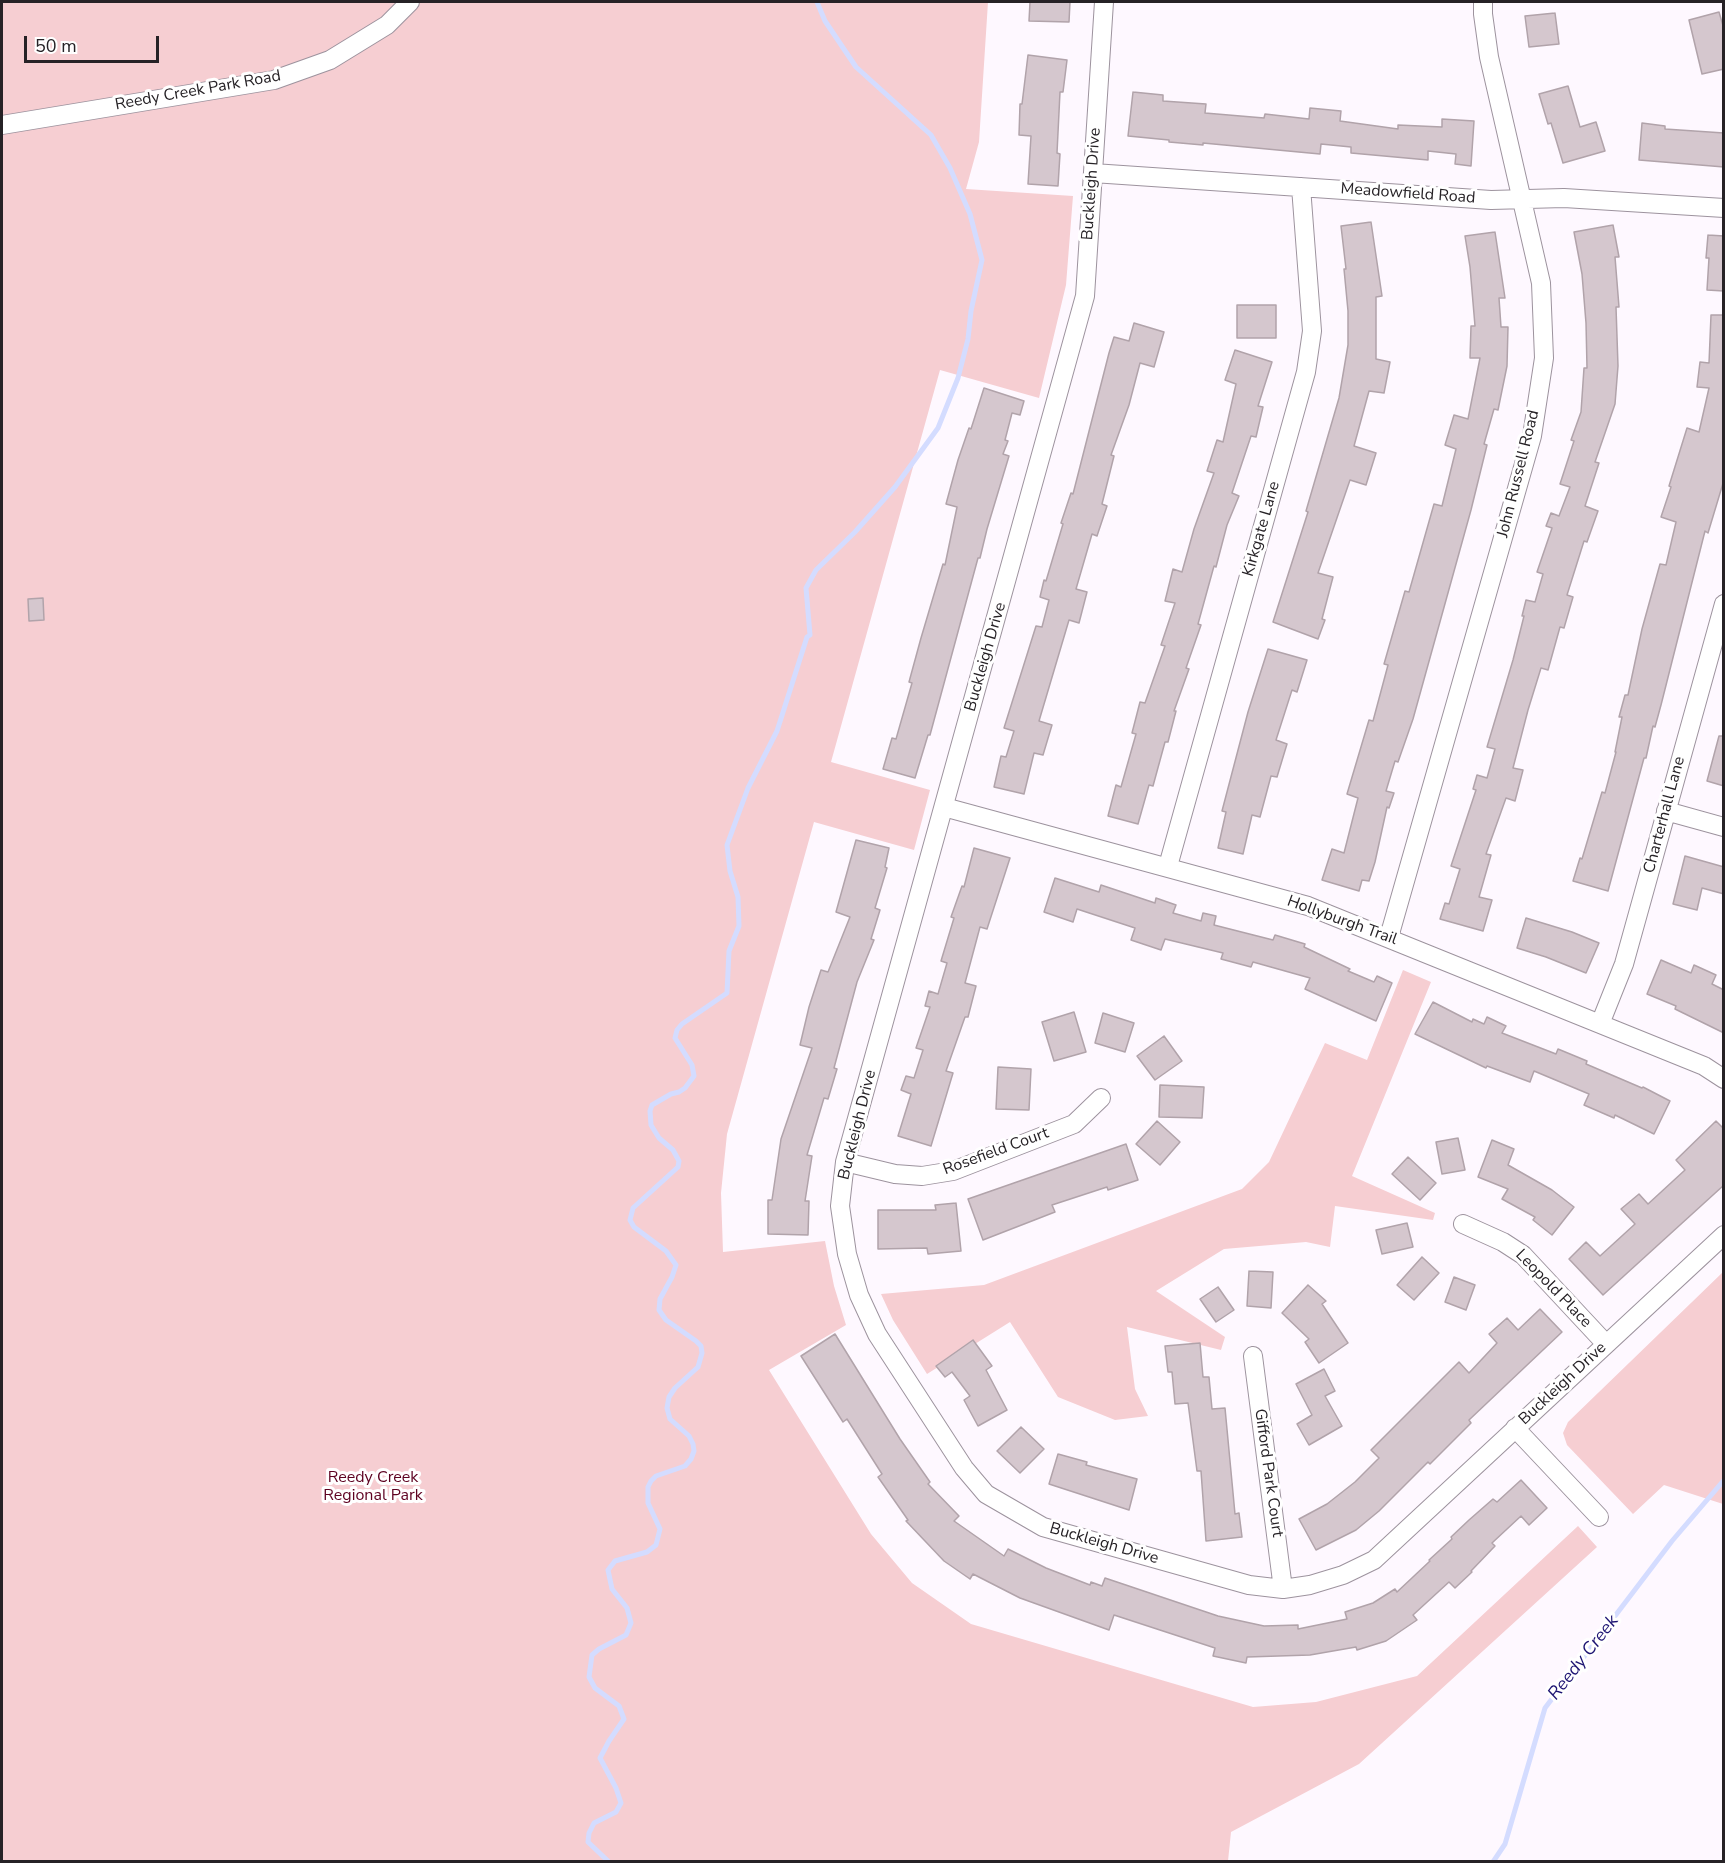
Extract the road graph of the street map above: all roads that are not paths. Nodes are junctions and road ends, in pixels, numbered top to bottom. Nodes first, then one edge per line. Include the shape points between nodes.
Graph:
1 (410, 2) edge
2 (1104, 2) edge
3 (1484, 2) edge
4 (2, 125) edge
5 (1093, 173) junction
6 (1300, 187) junction
7 (1521, 199) junction
8 (1724, 208) edge
9 (1724, 604) edge
10 (944, 807) junction
11 (1666, 811) junction
12 (1724, 827) edge
13 (1168, 866) junction
14 (1389, 938) junction
15 (1600, 1024) junction
16 (1724, 1079) edge
17 (1101, 1098) dead end
18 (845, 1162) junction
19 (1463, 1224) dead end
20 (1724, 1235) edge
21 (1606, 1344) junction
22 (1253, 1356) dead end
23 (1515, 1428) junction
24 (1599, 1518) dead end
25 (1283, 1589) junction

1 - 4 street, Reedy Creek Park Road via 387,25 330,60 274,80
2 - 5 street, Buckleigh Drive
3 - 7 street, John Russell Road via 1489,57
5 - 6 street, Meadowfield Road
5 - 10 street, Buckleigh Drive via 1085,296
6 - 7 street, Meadowfield Road
6 - 13 street, Kirkgate Lane via 1312,331 1305,372
7 - 8 street, Meadowfield Road
7 - 14 street, John Russell Road via 1542,283 1544,358 1532,436
9 - 11 street, Charterhall Lane
10 - 13 street, Hollyburgh Trail
10 - 18 street, Buckleigh Drive
11 - 12 street
11 - 15 street, Charterhall Lane via 1624,964
13 - 14 street, Hollyburgh Trail via 1308,906
14 - 15 street, Hollyburgh Trail
15 - 16 street, Hollyburgh Trail via 1704,1066
17 - 18 street, Rosefield Court via 1074,1124 953,1170 922,1176
18 - 25 street, Buckleigh Drive via 840,1206 847,1254 859,1295 877,1334 906,1380 986,1494 1044,1527 1249,1586
19 - 21 street, Leopold Place via 1523,1255
20 - 21 street, Buckleigh Drive
21 - 23 street, Buckleigh Drive
22 - 25 street, Gifford Park Court
23 - 24 street
23 - 25 street, Buckleigh Drive via 1374,1560 1342,1575

